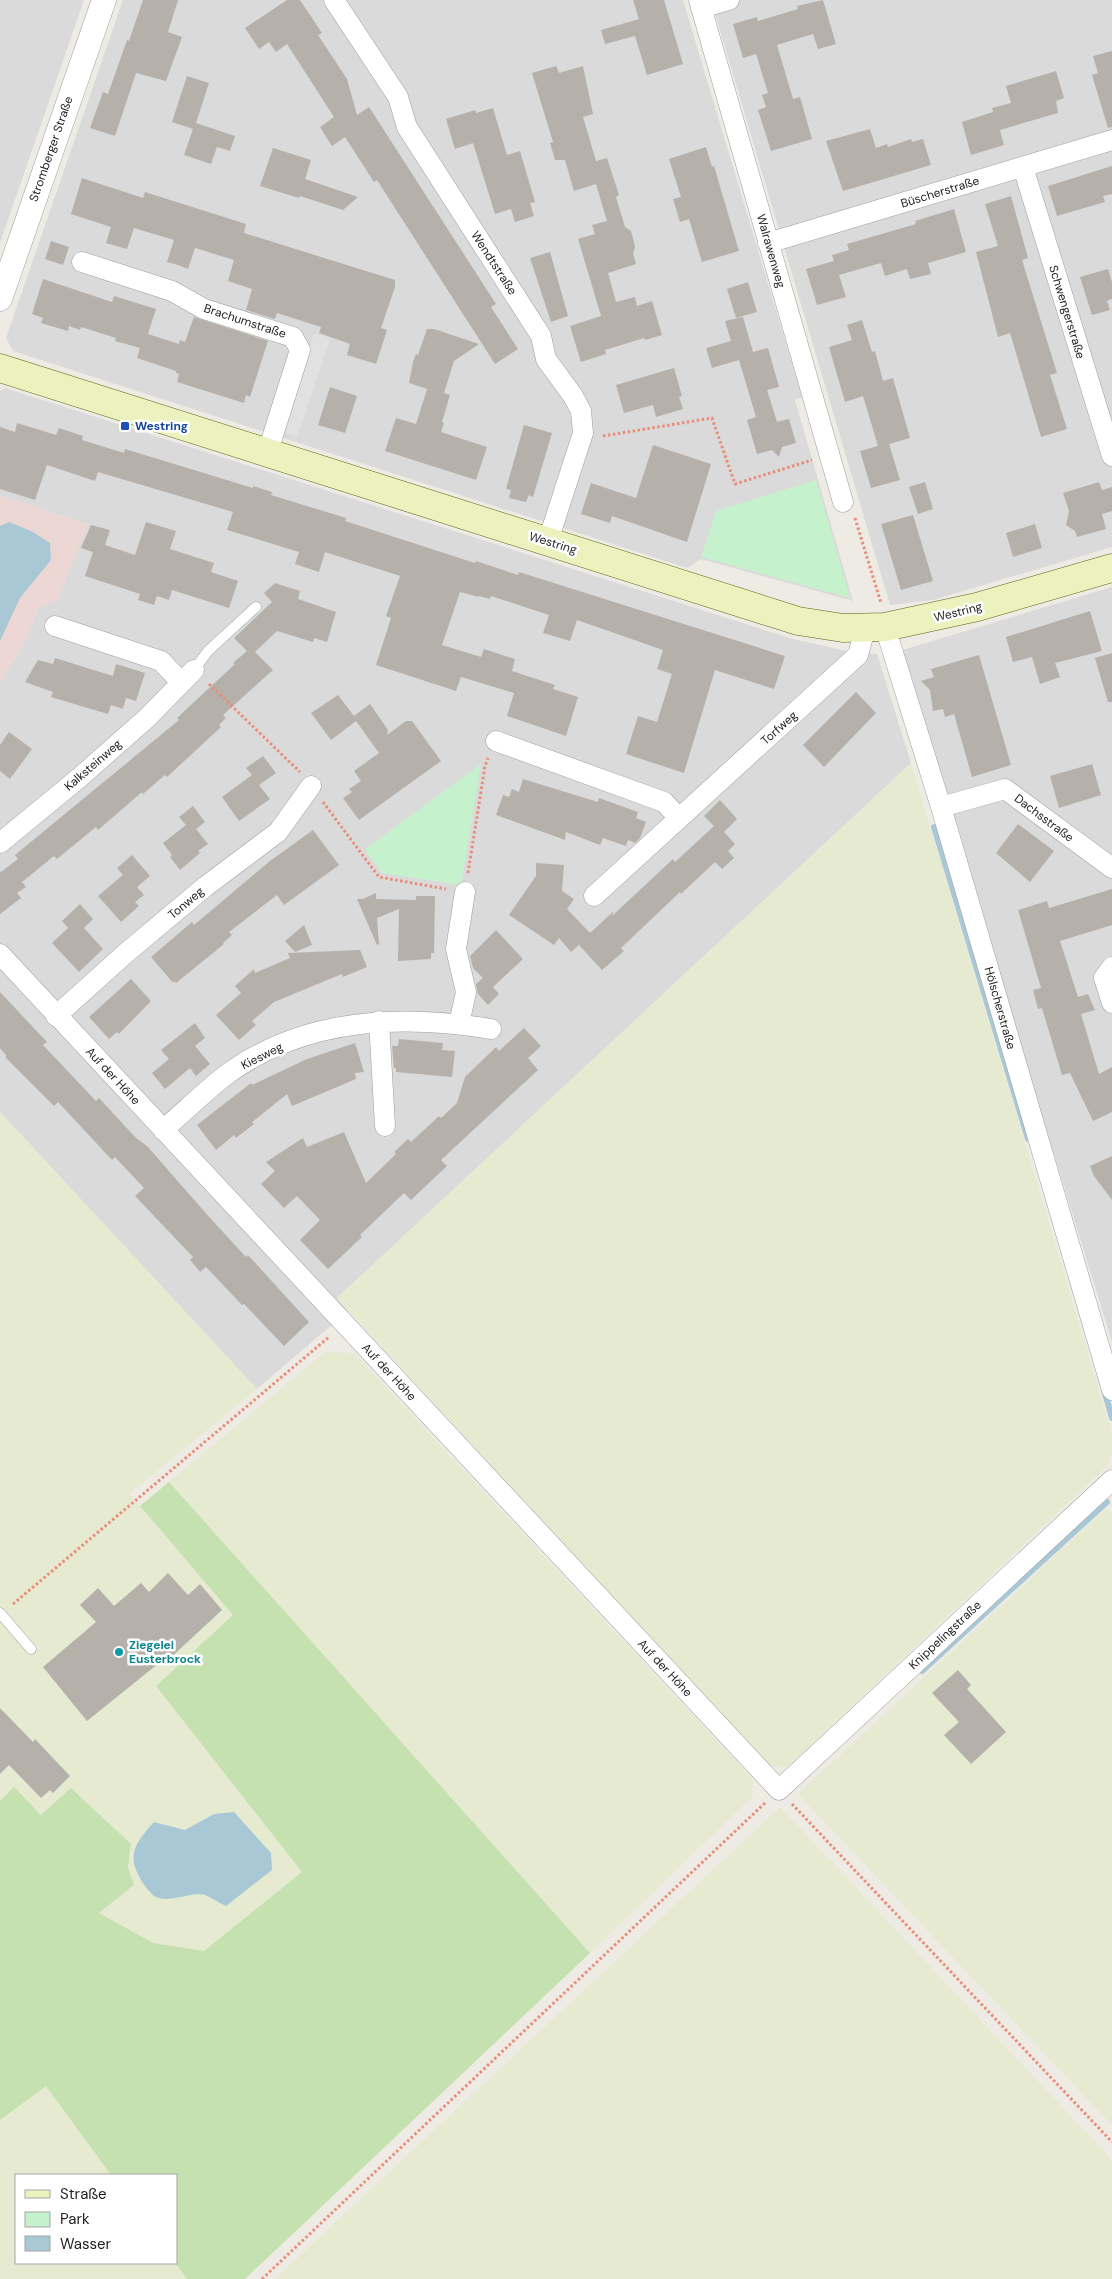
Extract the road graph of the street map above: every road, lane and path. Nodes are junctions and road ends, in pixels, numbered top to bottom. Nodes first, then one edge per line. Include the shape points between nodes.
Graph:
1 (104, 0) edge
2 (334, 0) edge
3 (729, 0) edge
4 (700, 4) edge
5 (1112, 140) edge
6 (1023, 167) junction
7 (768, 242) junction
8 (82, 262) dead end
9 (0, 299) edge
10 (0, 368) edge
11 (583, 433) junction
12 (267, 454) junction
13 (828, 454) junction
14 (1112, 456) edge
15 (843, 502) joint
16 (548, 542) junction
17 (1112, 568) edge
18 (256, 607) dead end
19 (55, 626) dead end
20 (875, 628) junction
21 (188, 676) junction
22 (496, 741) joint
23 (311, 786) junction
24 (941, 807) junction
25 (678, 818) junction
26 (0, 843) edge
27 (1112, 868) edge
28 (465, 892) junction
29 (594, 896) dead end
30 (0, 954) edge
31 (1112, 967) edge
32 (1112, 1003) edge
33 (56, 1016) junction
34 (379, 1021) junction
35 (459, 1024) junction
36 (491, 1029) dead end
37 (385, 1126) dead end
38 (163, 1130) junction
39 (345, 1324) junction
40 (1112, 1390) edge
41 (1112, 1480) edge
42 (0, 1614) edge
43 (31, 1649) dead end
44 (779, 1790) junction
45 (1112, 2142) edge
46 (262, 2279) edge

1 - 9 street, Stromberger Straße
2 - 11 street, Wendtstraße via 398,97 407,127 541,336 546,359 581,411
3 - 4 street
4 - 7 street, Walrawenweg
5 - 6 street, Büscherstraße
6 - 7 street, Büscherstraße
6 - 14 street, Schwengerstraße
7 - 13 street, Walrawenweg
8 - 12 street, Brachumstraße via 172,291 204,309 294,337 300,350
10 - 12 main road, Westring
11 - 13 path via 603,436 712,418 735,484
11 - 16 street, Wendtstraße
12 - 16 main road, Westring
13 - 15 street, Walrawenweg
15 - 20 path via 854,513 881,603
16 - 20 main road, Westring via 798,621 824,626
17 - 20 main road, Westring via 977,607
18 - 21 lane via 208,651
19 - 21 street via 161,661
20 - 24 street, Hölscherstraße
20 - 25 street, Torfweg via 858,655
21 - 23 path via 297,768
21 - 26 street, Kalksteinweg via 100,760
22 - 25 street via 664,802
22 - 28 path via 485,766
23 - 28 path via 379,877
23 - 33 street, Tonweg via 278,832 206,886
24 - 27 street, Dachsstraße via 1005,789
24 - 40 street, Hölscherstraße
25 - 29 street, Torfweg
28 - 35 street via 456,950 466,992
30 - 33 street, Auf der Höhe
31 - 32 street via 1104,978
33 - 38 street, Auf der Höhe
34 - 35 street, Kiesweg
34 - 37 street
34 - 38 street, Kiesweg via 309,1034 264,1053 226,1075
35 - 36 street, Kiesweg
38 - 39 street, Auf der Höhe
39 - 42 path
39 - 44 street, Auf der Höhe
41 - 44 street, Knippelingstraße
42 - 43 lane
44 - 45 path
44 - 46 path

